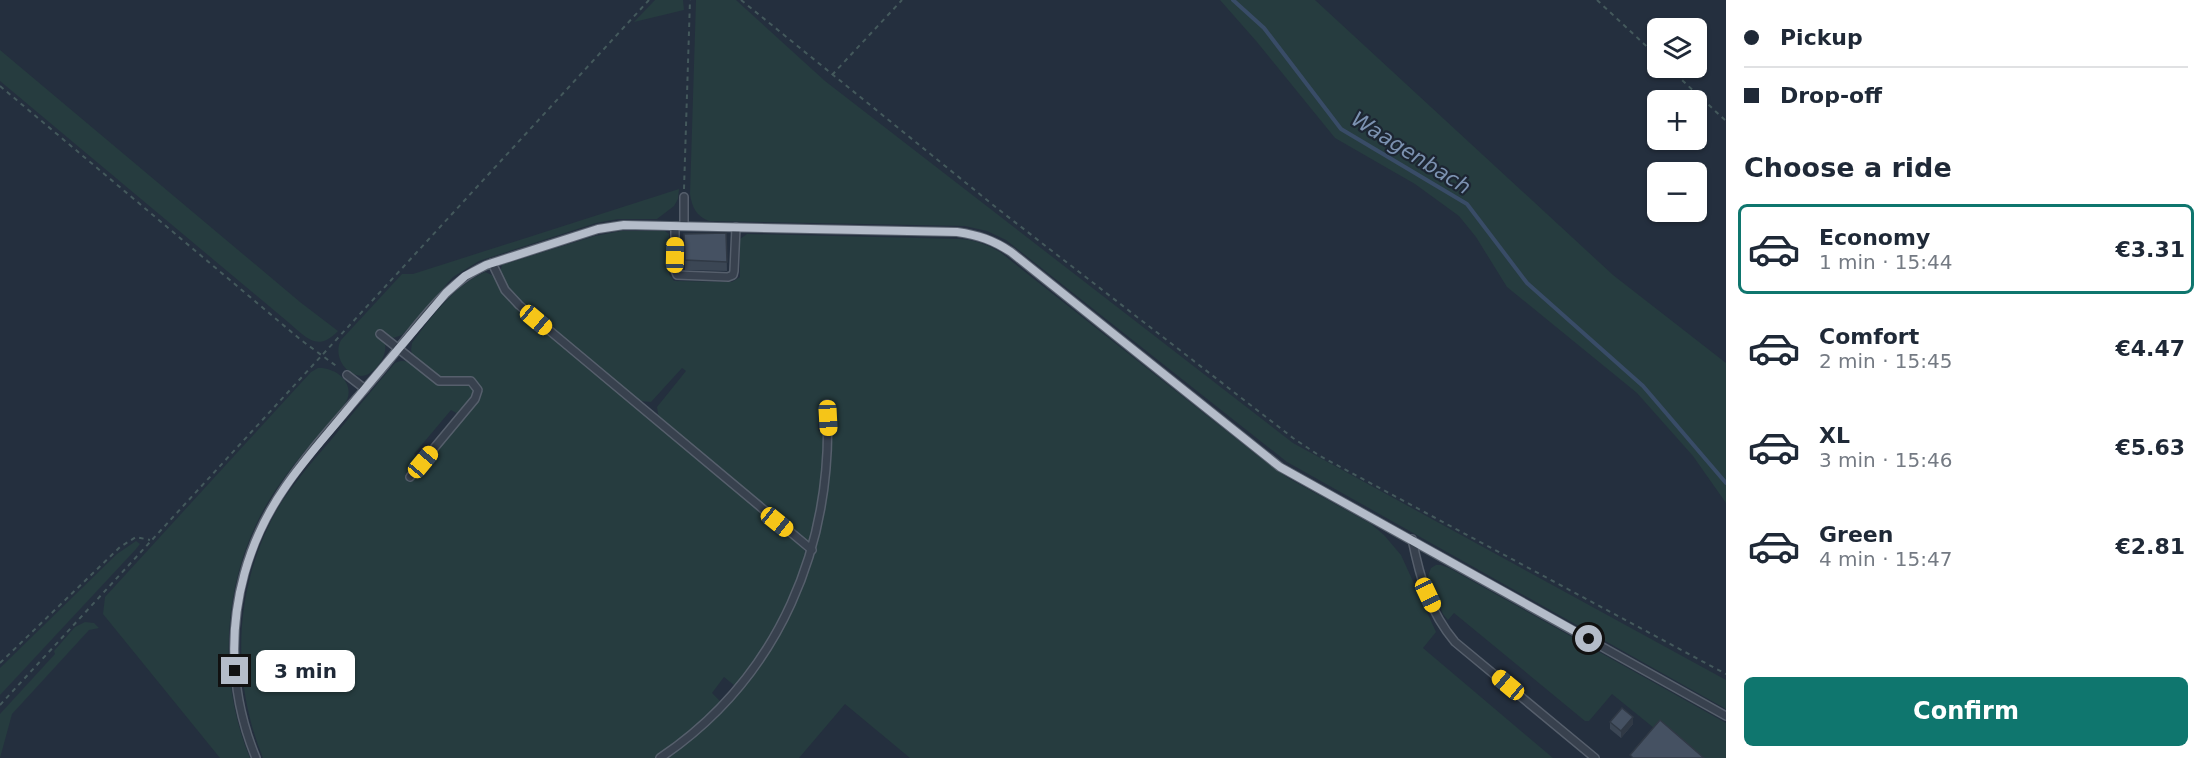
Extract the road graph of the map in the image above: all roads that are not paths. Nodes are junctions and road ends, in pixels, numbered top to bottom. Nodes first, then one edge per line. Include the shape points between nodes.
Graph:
1 (684, 197) road end
2 (675, 226) junction
3 (684, 226) junction
4 (735, 227) junction
5 (492, 263) junction
6 (380, 334) dead end
7 (399, 349) junction
8 (347, 375) road end
9 (365, 389) junction
10 (827, 404) dead end
11 (410, 477) dead end
12 (1412, 539) junction
13 (812, 550) junction
14 (1726, 716) edge
15 (256, 758) edge
16 (660, 758) edge
17 (1595, 758) edge

1 - 3 lane
2 - 3 lane
2 - 4 lane via 677,274 729,277 734,271
2 - 5 lane via 611,226
3 - 4 lane
4 - 12 lane via 957,232 994,241 1280,467
5 - 7 lane via 456,283
5 - 13 lane via 515,302
6 - 7 lane
7 - 9 lane
7 - 11 lane via 439,381 471,381 478,390 475,399
8 - 9 lane
9 - 15 lane via 283,490 258,534 247,565 238,606 235,661 241,709
10 - 13 lane via 827,474
12 - 14 lane
12 - 17 lane via 1420,580 1442,626 1455,642
13 - 16 lane via 788,610 755,665 711,716

